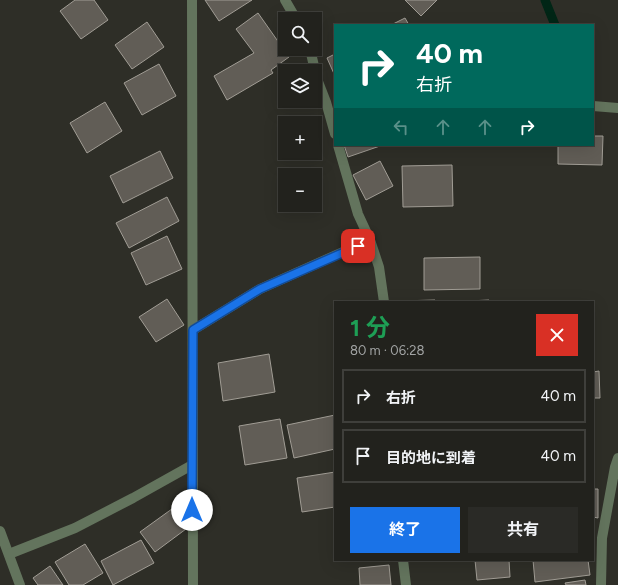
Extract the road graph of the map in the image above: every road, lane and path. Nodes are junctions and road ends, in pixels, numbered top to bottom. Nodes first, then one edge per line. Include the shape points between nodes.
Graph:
1 (192, 0) edge
2 (285, 0) edge
3 (292, 12) edge
4 (312, 56) edge
5 (331, 101) edge
6 (594, 106) edge
7 (618, 108) edge
8 (334, 126) edge
9 (338, 146) edge
10 (370, 240) junction
11 (384, 301) edge
12 (193, 330) junction
13 (618, 458) edge
14 (192, 465) junction
15 (0, 531) edge
16 (8, 554) junction
17 (403, 561) edge
18 (20, 585) edge
19 (193, 585) edge
20 (406, 585) edge
21 (601, 585) edge

1 - 12 street
2 - 3 street
4 - 5 street via 317,79
5 - 8 street
6 - 7 street
9 - 10 street via 358,214
10 - 11 street via 379,267
10 - 12 street via 260,289
12 - 14 street
13 - 21 street via 602,538
14 - 16 street via 75,528
14 - 19 street
15 - 16 street
16 - 18 street
17 - 20 street

